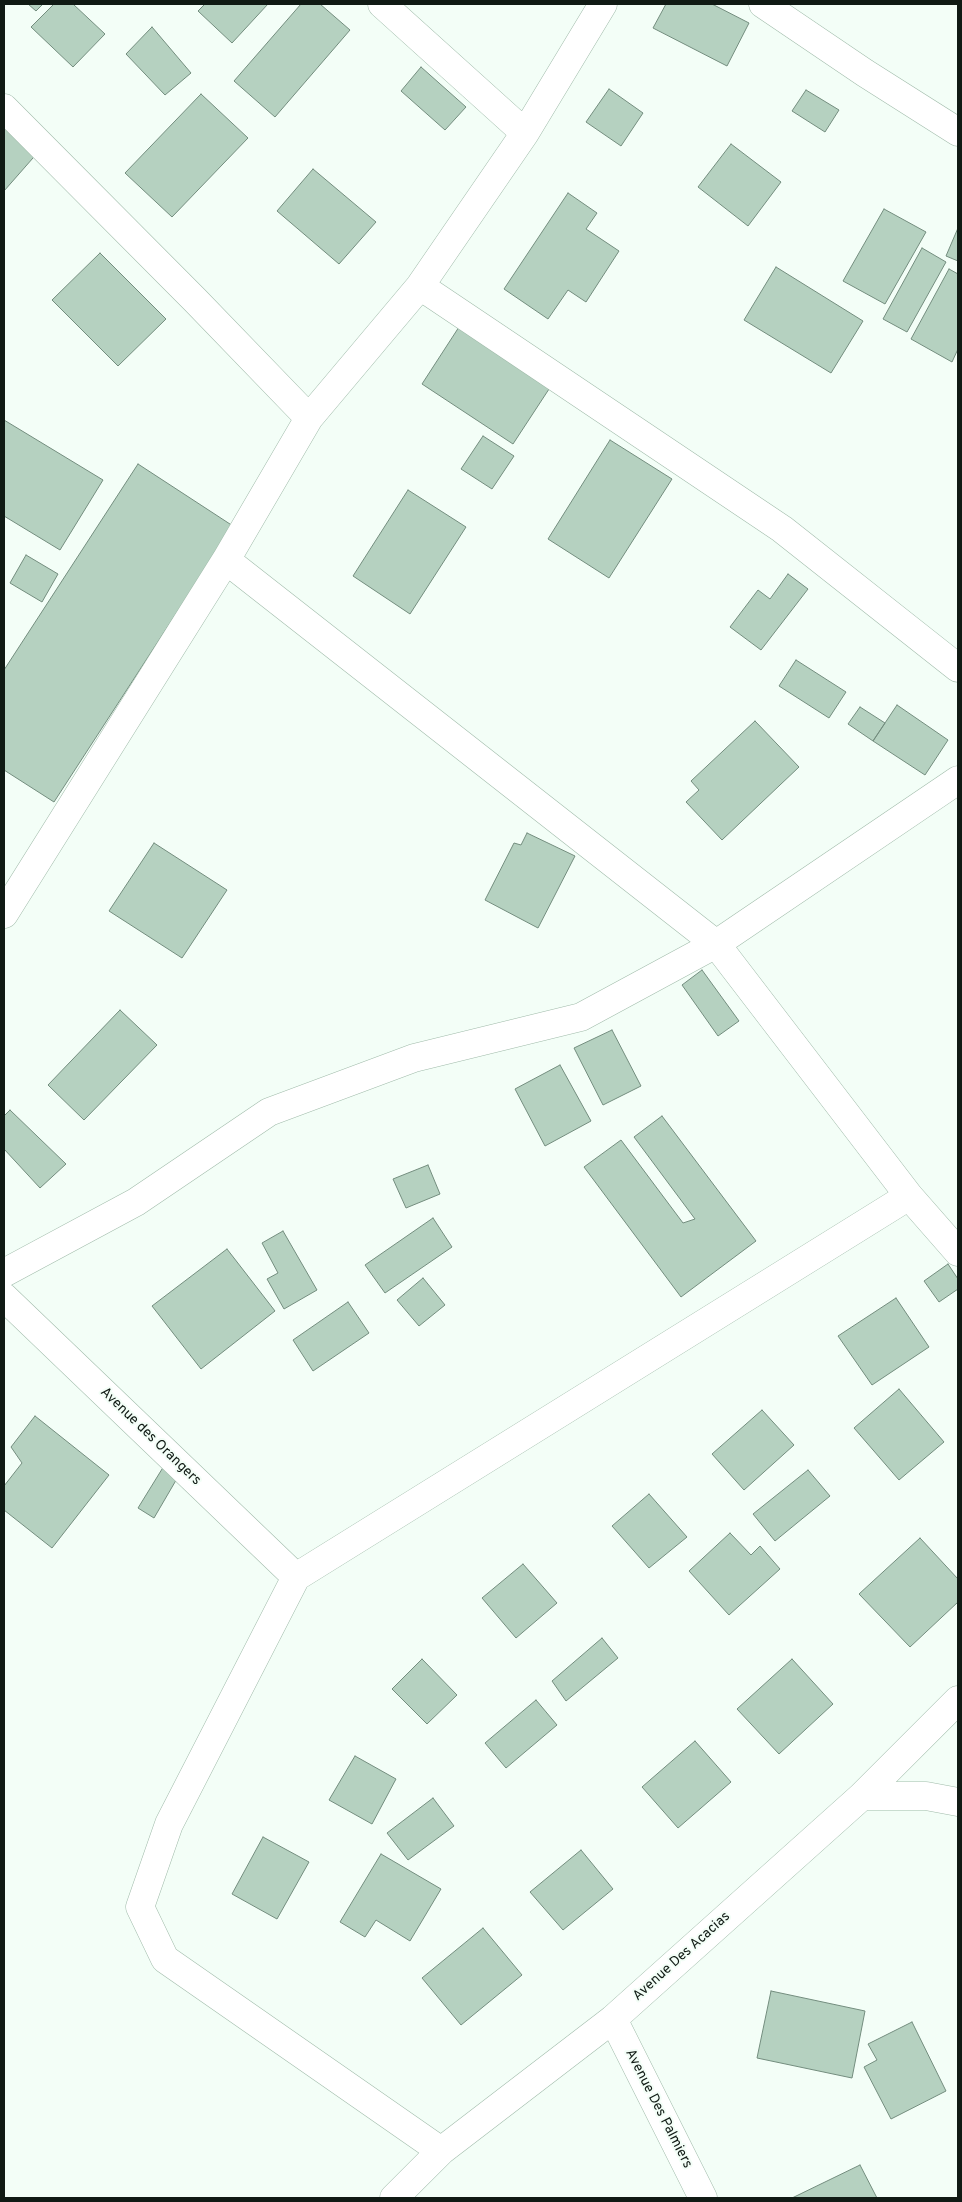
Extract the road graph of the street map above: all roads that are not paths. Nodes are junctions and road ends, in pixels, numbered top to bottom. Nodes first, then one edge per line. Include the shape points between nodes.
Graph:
1 (382, 4) edge
2 (603, 4) edge
3 (763, 4) edge
4 (4, 108) edge
5 (958, 132) edge
6 (525, 133) junction
7 (420, 286) junction
8 (309, 418) junction
9 (226, 560) junction
10 (958, 668) edge
11 (958, 780) edge
12 (4, 914) edge
13 (716, 944) junction
14 (909, 1196) junction
15 (958, 1252) edge
16 (4, 1273) edge
17 (4, 1297) edge
18 (296, 1576) junction
19 (958, 1700) edge
20 (862, 1796) junction
21 (958, 1802) edge
22 (614, 2019) junction
23 (441, 2151) junction
24 (394, 2198) edge
25 (703, 2198) edge

1 - 6 street
2 - 6 street
3 - 5 street
4 - 8 street
6 - 7 street
7 - 8 street
7 - 10 street via 782,529
8 - 9 street
9 - 12 street
9 - 13 street
11 - 13 street
13 - 14 street
13 - 16 street via 581,1017 414,1058 269,1112 136,1202
14 - 15 street
14 - 18 street
17 - 18 street, Avenue des Orangers
18 - 23 street via 169,1824 140,1907 165,1959
19 - 20 street, Avenue Des Acacias
20 - 21 street via 926,1796
20 - 22 street, Avenue Des Acacias
22 - 23 street, Avenue Des Acacias
22 - 25 street, Avenue Des Palmiers
23 - 24 street, Avenue Des Acacias

